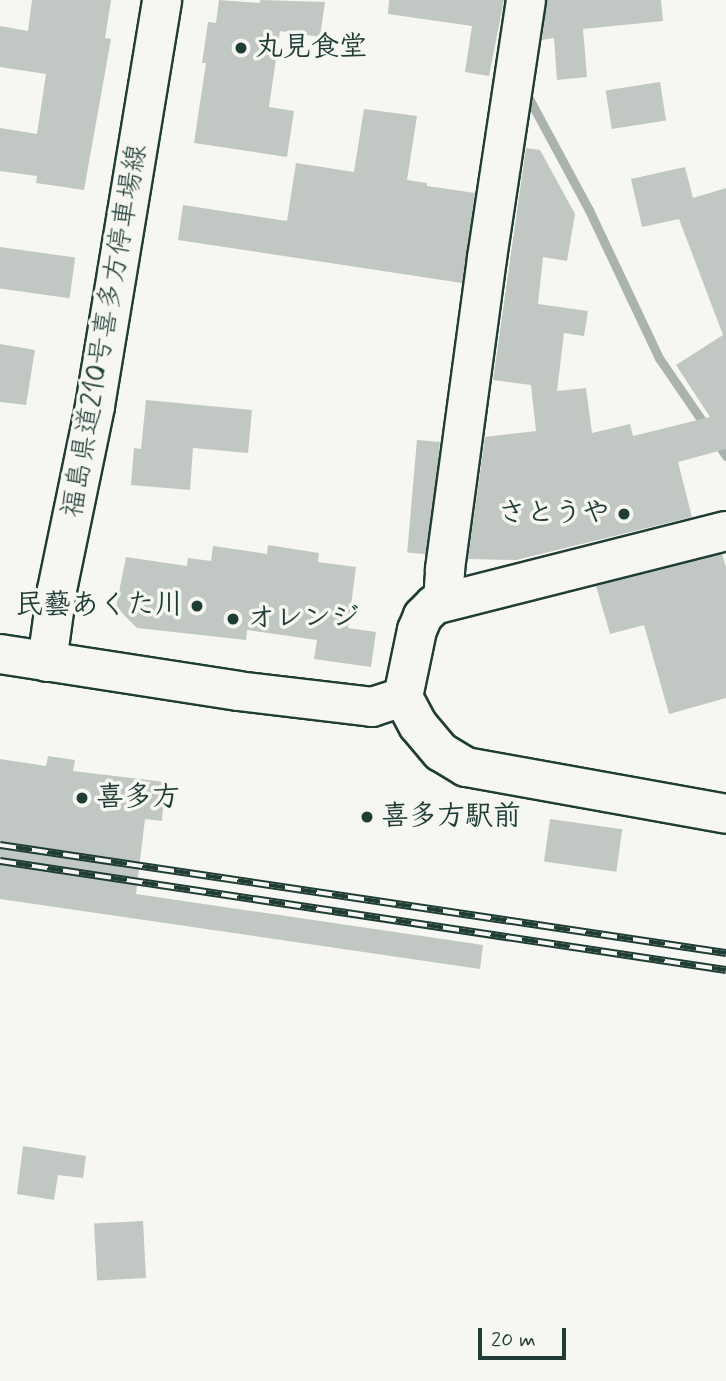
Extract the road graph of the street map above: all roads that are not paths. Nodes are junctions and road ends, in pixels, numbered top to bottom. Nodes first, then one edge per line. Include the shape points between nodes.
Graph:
1 (162, 0) edge
2 (526, 0) edge
3 (726, 531) edge
4 (439, 603) junction
5 (0, 654) edge
6 (47, 662) junction
7 (410, 711) junction
8 (726, 814) edge

1 - 6 street, 福島県道210号喜多方停車場線
2 - 4 street
3 - 4 street
4 - 7 street via 423,616 417,630
5 - 6 street
6 - 7 street
7 - 8 street via 441,752 466,767

